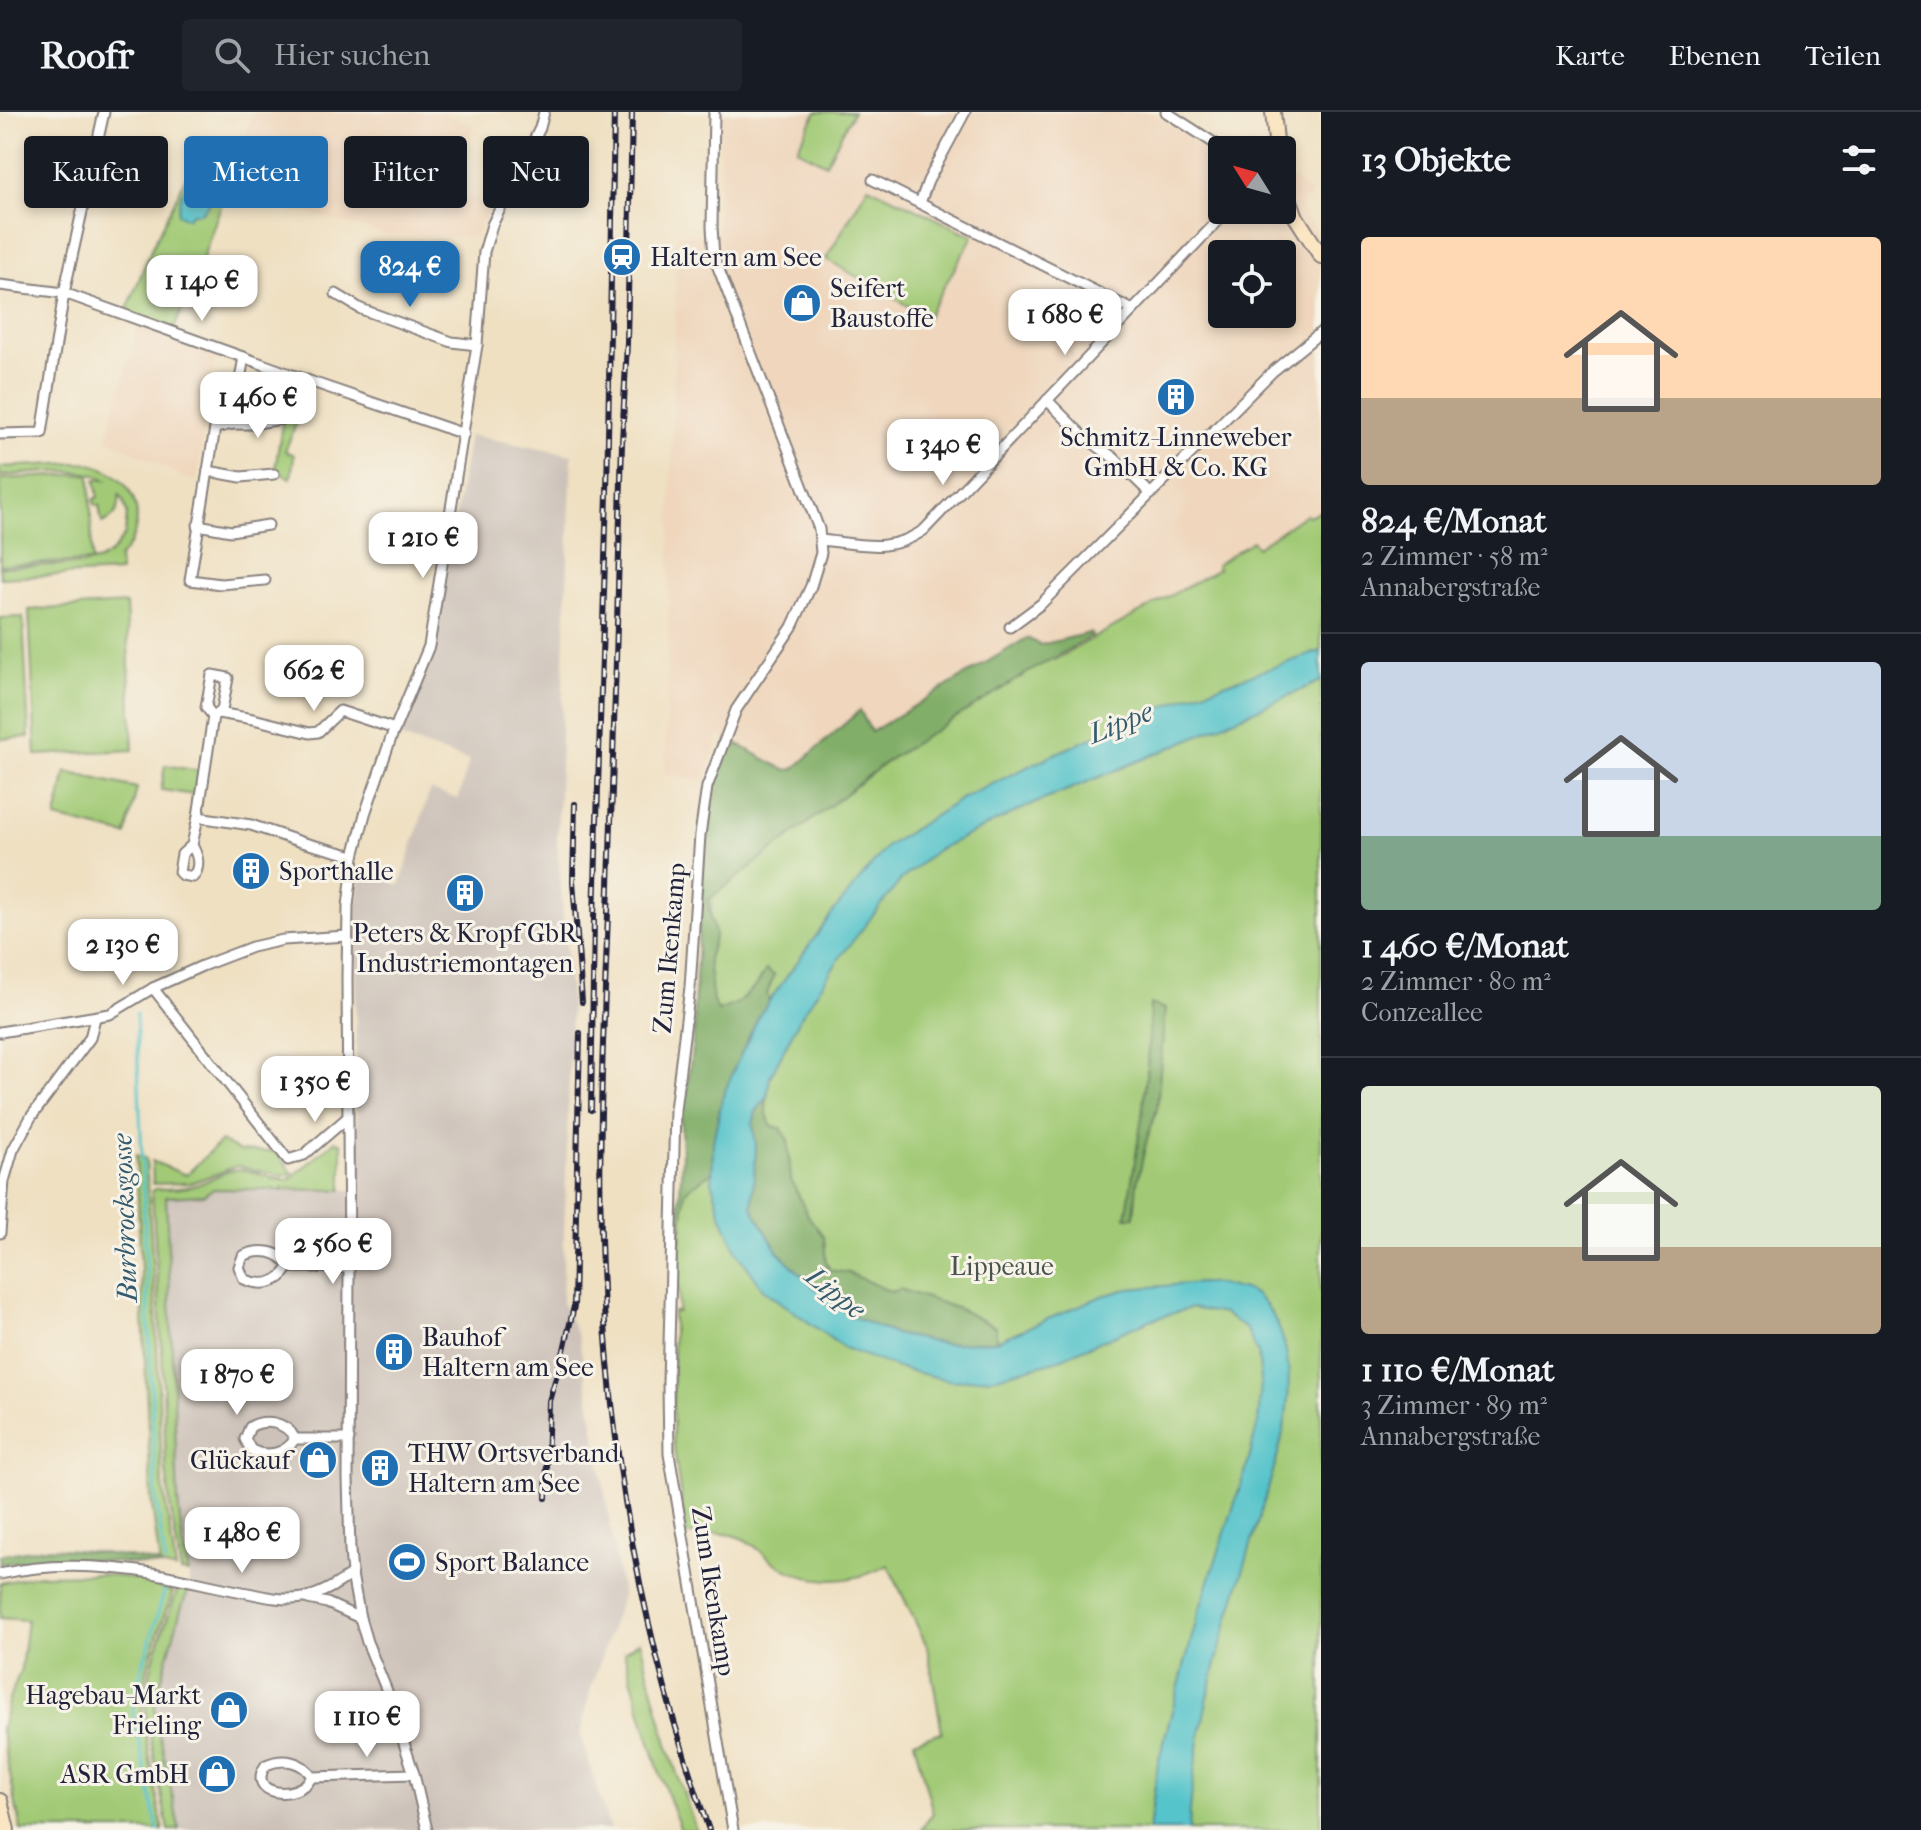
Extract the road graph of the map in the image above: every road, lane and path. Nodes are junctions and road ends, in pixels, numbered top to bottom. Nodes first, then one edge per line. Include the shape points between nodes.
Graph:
1 (104, 112) edge
2 (544, 112) edge
3 (714, 112) edge
4 (965, 112) edge
5 (1166, 112) edge
6 (1273, 112) edge
7 (1276, 136) edge
8 (1208, 139) edge
9 (873, 180) dead end
10 (920, 203) junction
11 (1296, 217) edge
12 (1215, 224) edge
13 (1321, 256) edge
14 (0, 285) edge
15 (64, 293) junction
16 (336, 294) dead end
17 (1133, 310) junction
18 (1321, 332) edge
19 (477, 345) junction
20 (244, 357) junction
21 (1047, 400) junction
22 (282, 419) dead end
23 (232, 424) junction
24 (0, 434) edge
25 (464, 434) junction
26 (208, 471) junction
27 (274, 474) dead end
28 (1151, 494) junction
29 (198, 525) junction
30 (268, 525) dead end
31 (821, 540) junction
32 (265, 580) dead end
33 (1010, 627) dead end
34 (395, 729) junction
35 (198, 817) junction
36 (192, 845) dead end
37 (354, 856) junction
38 (347, 936) junction
39 (153, 988) junction
40 (95, 1018) junction
41 (0, 1032) edge
42 (347, 1118) junction
43 (0, 1233) edge
44 (289, 1267) junction
45 (349, 1268) junction
46 (295, 1439) junction
47 (349, 1439) junction
48 (0, 1574) edge
49 (352, 1574) junction
50 (305, 1598) junction
51 (360, 1618) junction
52 (414, 1774) junction
53 (312, 1777) junction
54 (0, 1801) edge
55 (7, 1830) edge
56 (427, 1830) edge
57 (733, 1830) edge

1 - 15 street
2 - 19 street via 484,252
3 - 31 street, Zum Ikenkamp via 714,257
4 - 10 street
5 - 8 street
6 - 7 main road
9 - 10 street
10 - 17 street
11 - 13 main road
12 - 17 street
14 - 15 street
15 - 20 street
15 - 24 street via 42,433
16 - 19 street via 361,309 452,342
17 - 21 street
18 - 28 street via 1272,372
19 - 25 street
20 - 23 street
20 - 25 street
21 - 28 street
21 - 31 street via 911,540 878,546
22 - 23 street
23 - 26 street via 215,428
25 - 34 street via 429,646
26 - 27 street via 241,477
26 - 29 street
28 - 33 street via 1041,604
29 - 30 street via 231,531
29 - 32 street via 190,580
31 - 57 street, Zum Ikenkamp via 811,586 792,627 736,710 707,787 675,1110 669,1454
34 - 35 street via 340,711 310,733 216,715
34 - 37 street
35 - 36 street
35 - 37 street via 251,825
37 - 38 street
38 - 39 street via 252,947
38 - 42 street
39 - 40 street
39 - 42 street via 288,1160 304,1155
40 - 41 street
40 - 43 street via 90,1038 13,1150 4,1181
42 - 45 street
44 - 44 street via 277,1254 254,1252 243,1256 239,1267 241,1276 253,1283 275,1282
44 - 45 street
45 - 47 street
46 - 46 street via 277,1423 250,1427 245,1439 259,1454 283,1452
46 - 47 street
47 - 49 street
48 - 50 street via 47,1567 121,1569 283,1599
49 - 50 street
49 - 51 street
50 - 51 street
51 - 52 street
52 - 53 street
52 - 56 street
53 - 53 street via 292,1792 269,1790 261,1776 274,1761 296,1762
54 - 55 main road

